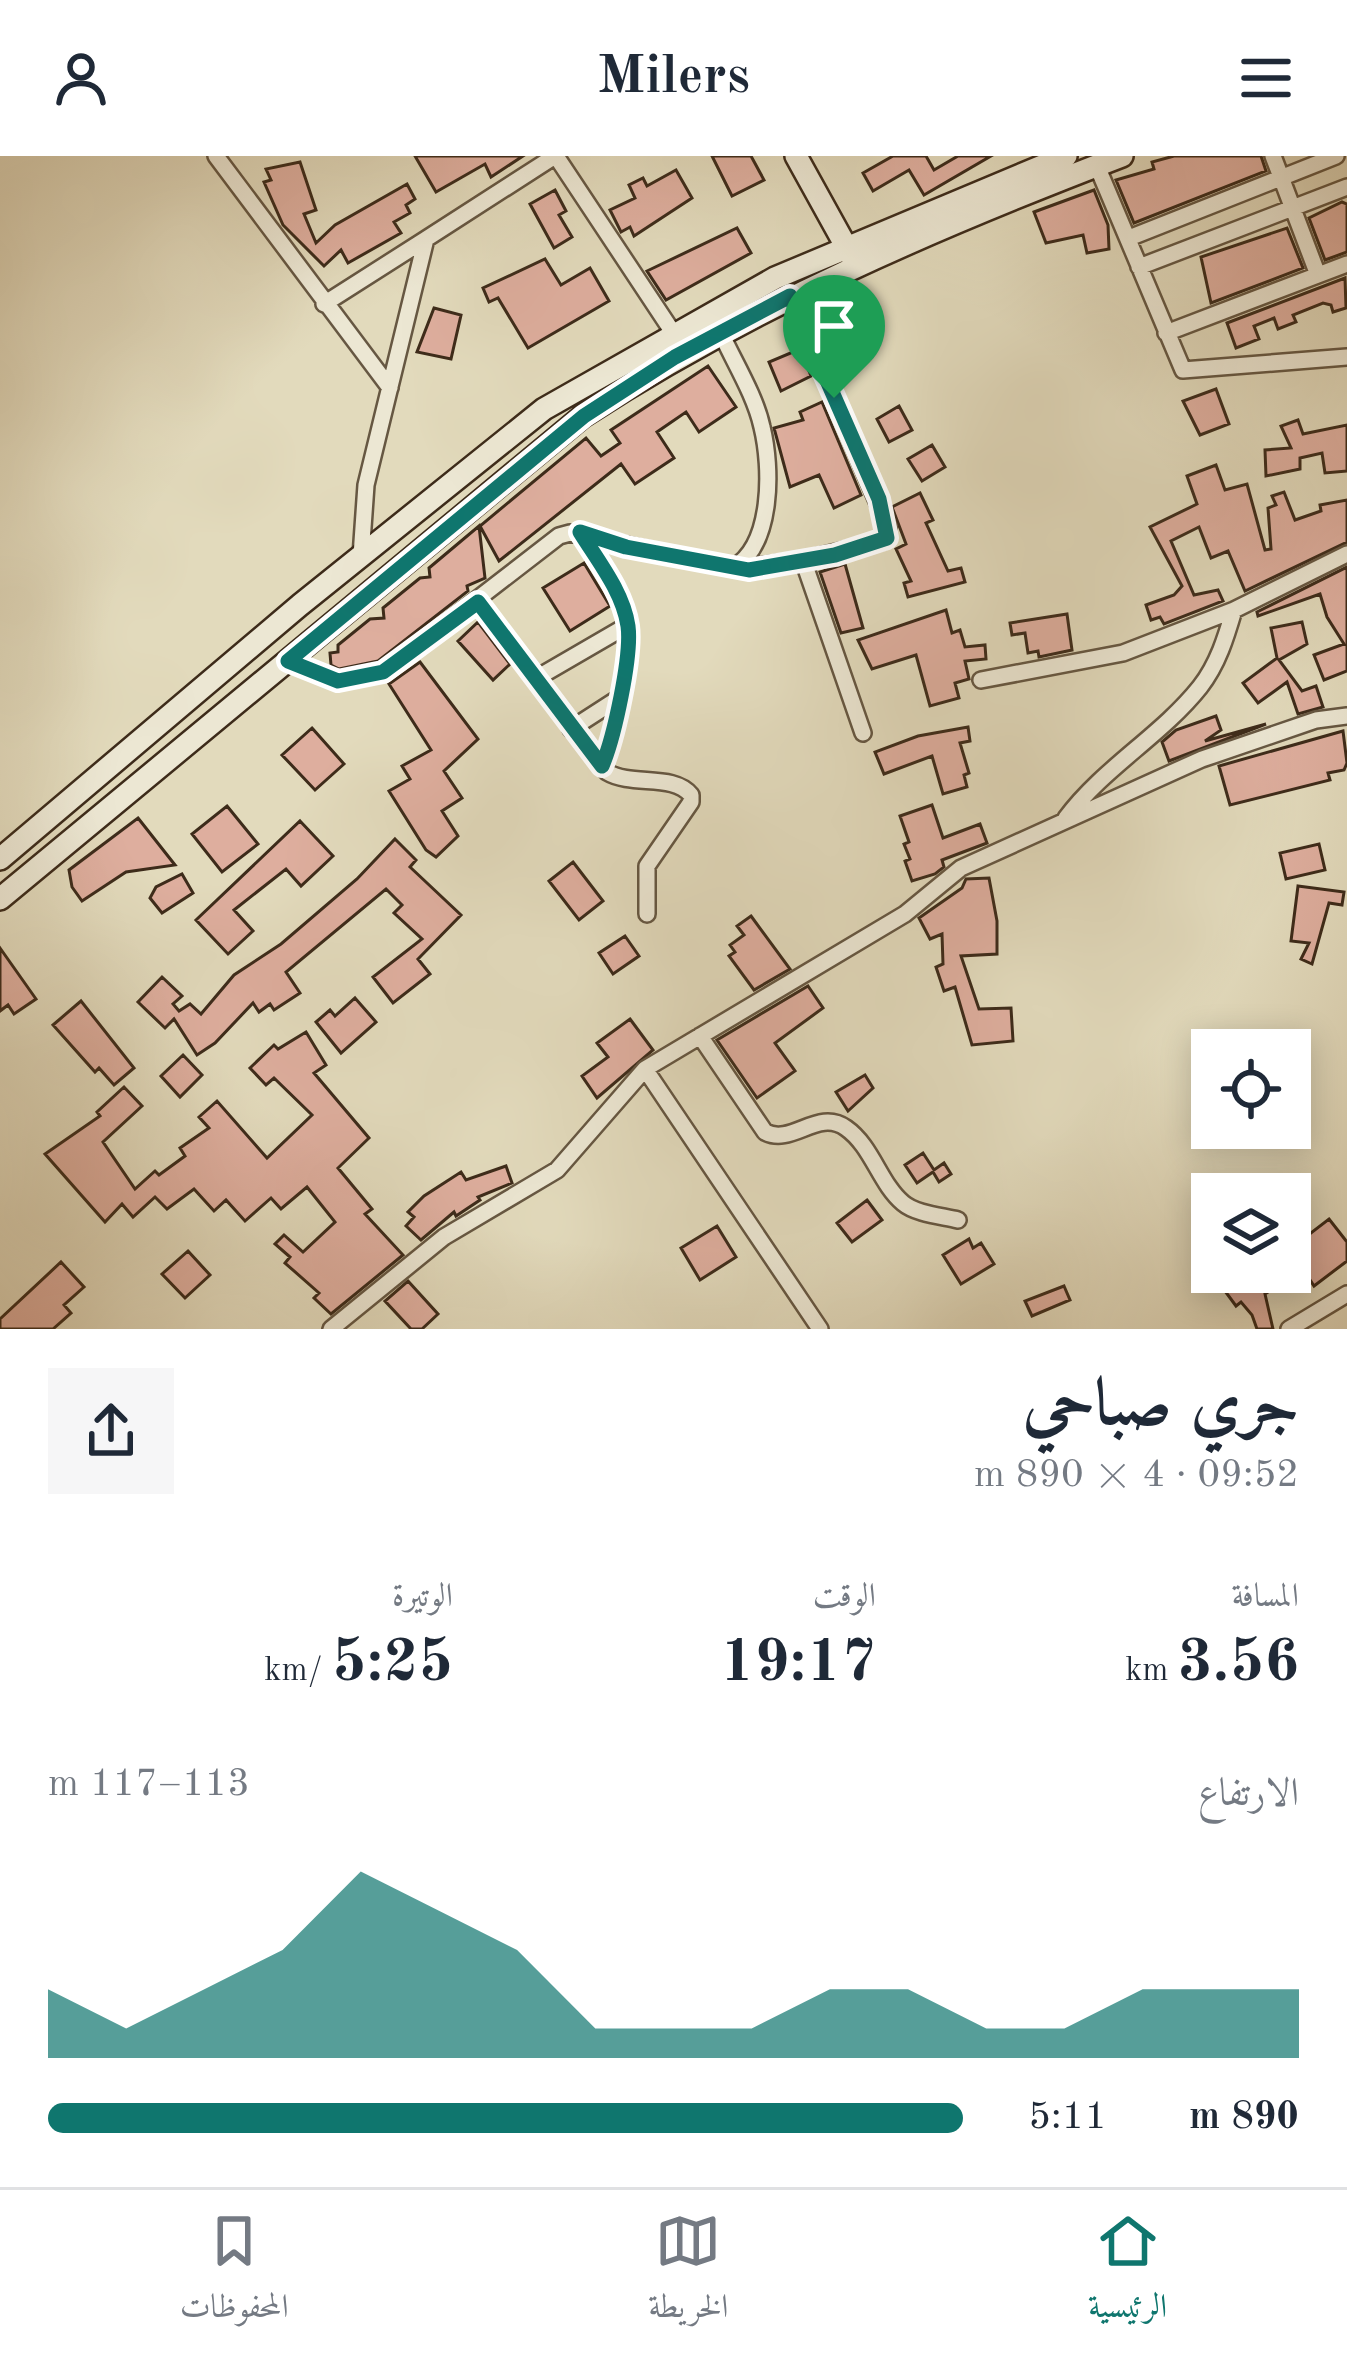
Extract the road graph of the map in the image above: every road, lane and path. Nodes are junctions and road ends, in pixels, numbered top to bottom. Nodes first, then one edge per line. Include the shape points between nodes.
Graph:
1 (216, 156) edge
2 (556, 156) edge
3 (796, 156) edge
4 (1066, 156) edge
5 (1122, 156) edge
6 (1273, 156) edge
7 (1336, 156) edge
8 (1097, 166) junction
9 (1280, 176) junction
10 (1347, 188) edge
11 (1292, 208) junction
12 (1129, 238) junction
13 (427, 239) junction
14 (852, 257) junction
15 (1347, 264) edge
16 (1139, 267) junction
17 (1318, 275) junction
18 (790, 296) junction
19 (324, 304) junction
20 (720, 331) junction
21 (1166, 333) junction
22 (674, 334) junction
23 (1347, 357) edge
24 (390, 388) junction
25 (580, 532) junction
26 (1347, 554) edge
27 (361, 556) junction
28 (803, 560) junction
29 (734, 568) junction
30 (478, 602) junction
31 (1234, 610) junction
32 (628, 625) junction
33 (288, 661) junction
34 (535, 679) junction
35 (981, 680) dead end
36 (619, 698) junction
37 (1347, 716) edge
38 (572, 729) junction
39 (863, 733) dead end
40 (602, 766) junction
41 (1064, 821) junction
42 (0, 859) edge
43 (0, 899) edge
44 (646, 914) dead end
45 (700, 1036) junction
46 (645, 1069) junction
47 (958, 1220) dead end
48 (1347, 1294) edge
49 (331, 1329) edge
50 (820, 1329) edge
51 (1289, 1329) edge

1 - 19 street
2 - 13 street
2 - 22 street
3 - 14 main road
4 - 14 main road
5 - 8 main road
6 - 9 street
7 - 9 street
8 - 12 street
8 - 14 main road
9 - 11 street
9 - 12 street
10 - 11 street
11 - 16 street
11 - 17 street
12 - 16 street
13 - 19 street
13 - 24 street
14 - 18 main road
14 - 22 main road via 775,278
15 - 17 street
16 - 21 street
17 - 21 street
18 - 20 main road
18 - 28 street via 888,527 884,541
19 - 24 street
20 - 29 street via 762,425 767,472 753,554
20 - 33 main road via 584,416
21 - 23 street via 1188,371
22 - 27 main road via 544,409
24 - 27 street via 366,484
25 - 29 street
25 - 30 street via 559,536
25 - 32 street
26 - 31 street
27 - 42 main road
28 - 29 street
28 - 39 street
30 - 33 street via 383,672 338,681
30 - 34 street
31 - 35 street via 1123,653
31 - 41 street via 1202,685
32 - 34 street
32 - 36 street
33 - 43 main road
34 - 38 street
36 - 38 street
36 - 40 street
37 - 41 street via 1202,759
38 - 40 street
40 - 44 street via 617,778 681,785 691,795 647,866
41 - 45 street via 961,868 905,914
45 - 46 street
45 - 47 street via 765,1132 784,1136 836,1123 874,1159 903,1203
46 - 49 street via 557,1170 444,1237
46 - 50 street
48 - 51 street

